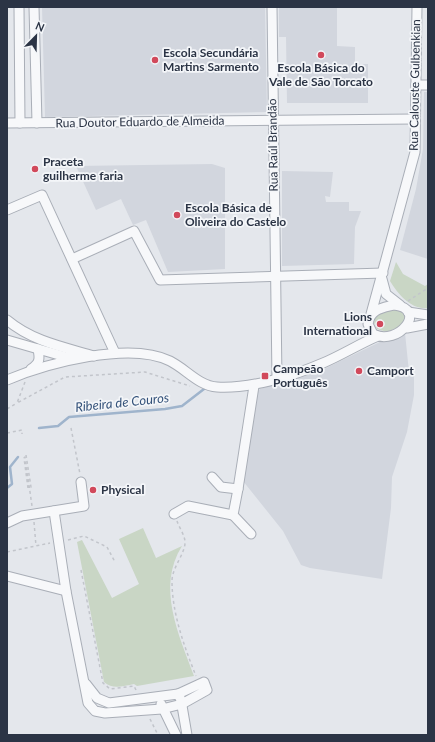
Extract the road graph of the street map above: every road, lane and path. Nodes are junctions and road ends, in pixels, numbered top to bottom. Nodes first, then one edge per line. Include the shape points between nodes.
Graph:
1 (19, 7) edge
2 (34, 7) edge
3 (272, 7) edge
4 (417, 7) edge
5 (416, 85) junction
6 (428, 85) edge
7 (415, 119) junction
8 (272, 121) junction
9 (7, 123) edge
10 (20, 123) junction
11 (37, 123) junction
12 (7, 210) edge
13 (72, 259) junction
14 (276, 275) junction
15 (382, 276) junction
16 (428, 288) edge
17 (404, 308) junction
18 (371, 314) junction
19 (428, 315) edge
20 (7, 320) edge
21 (368, 324) junction
22 (428, 324) edge
23 (406, 328) junction
24 (378, 336) junction
25 (7, 340) edge
26 (356, 345) junction
27 (38, 349) junction
28 (115, 353) junction
29 (95, 356) junction
30 (30, 370) junction
31 (277, 379) junction
32 (7, 380) edge
33 (25, 382) dead end
34 (191, 386) dead end
35 (254, 386) junction
36 (17, 403) junction
37 (7, 409) edge
38 (71, 428) dead end
39 (7, 433) edge
40 (22, 434) dead end
41 (26, 455) dead end
42 (212, 477) dead end
43 (81, 482) joint
44 (238, 489) junction
45 (54, 511) junction
46 (33, 514) junction
47 (174, 514) joint
48 (233, 515) junction
49 (7, 523) edge
50 (251, 534) dead end
51 (59, 542) junction
52 (36, 546) junction
53 (7, 552) edge
54 (115, 562) dead end
55 (81, 570) dead end
56 (7, 576) edge
57 (66, 591) junction
58 (85, 683) junction
59 (199, 685) junction
60 (137, 693) dead end
61 (178, 694) junction
62 (160, 697) junction
63 (182, 704) junction
64 (162, 709) junction
65 (150, 719) dead end
66 (158, 735) edge
67 (176, 735) edge
68 (187, 735) edge

1 - 10 street
2 - 11 street
3 - 8 street, Rua Raúl Brandão
4 - 5 street, Rua Calouste Gulbenkian
5 - 6 street
5 - 7 street, Rua Calouste Gulbenkian
7 - 8 street, Rua Doutor Eduardo de Almeida
7 - 15 street, Rua Calouste Gulbenkian via 415,152
8 - 11 street, Rua Doutor Eduardo de Almeida
8 - 14 street, Rua Raúl Brandão
9 - 10 street, Rua Doutor Eduardo de Almeida
10 - 11 street, Rua Doutor Eduardo de Almeida
12 - 13 street via 42,195
13 - 14 street via 134,231 160,280
13 - 28 street
14 - 15 street
14 - 31 street, Rua Raúl Brandão
15 - 17 street via 386,294
15 - 18 street, Rua Calouste Gulbenkian
16 - 17 path via 407,301
17 - 18 street via 394,305
17 - 19 street
17 - 23 street via 410,317
18 - 21 street
20 - 29 street via 27,335
21 - 24 street via 373,334
21 - 26 street
22 - 23 street
23 - 24 street via 384,337
24 - 26 street
25 - 27 street
26 - 31 street via 323,363
27 - 29 street via 66,357
27 - 30 street via 38,364
28 - 29 street
28 - 35 street via 144,353 169,361 204,384 216,387
29 - 30 street
30 - 32 street
31 - 35 street
33 - 36 path
34 - 36 path via 145,372 65,377
35 - 44 street
36 - 37 path
38 - 43 path
39 - 40 path via 22,430
41 - 46 path via 31,487 28,488 24,458 25,457 29,487 30,494 31,502
42 - 44 street via 221,487
43 - 45 street via 84,506
44 - 48 street
45 - 46 street
45 - 51 street
46 - 49 street
46 - 52 path
47 - 48 street via 188,506
47 - 59 path via 185,540 172,579 173,599 187,653
48 - 50 street
51 - 52 path
51 - 54 path via 84,536 106,547
51 - 57 street
52 - 53 path
55 - 60 path via 103,683 110,689 134,686
56 - 57 street
57 - 58 street
58 - 62 street via 97,698 109,704
58 - 64 street via 85,695 95,711 105,713
59 - 61 street
59 - 63 street via 204,682 207,690
61 - 62 street
61 - 63 street
62 - 64 street
63 - 64 street
63 - 68 street
64 - 67 street
65 - 66 path

